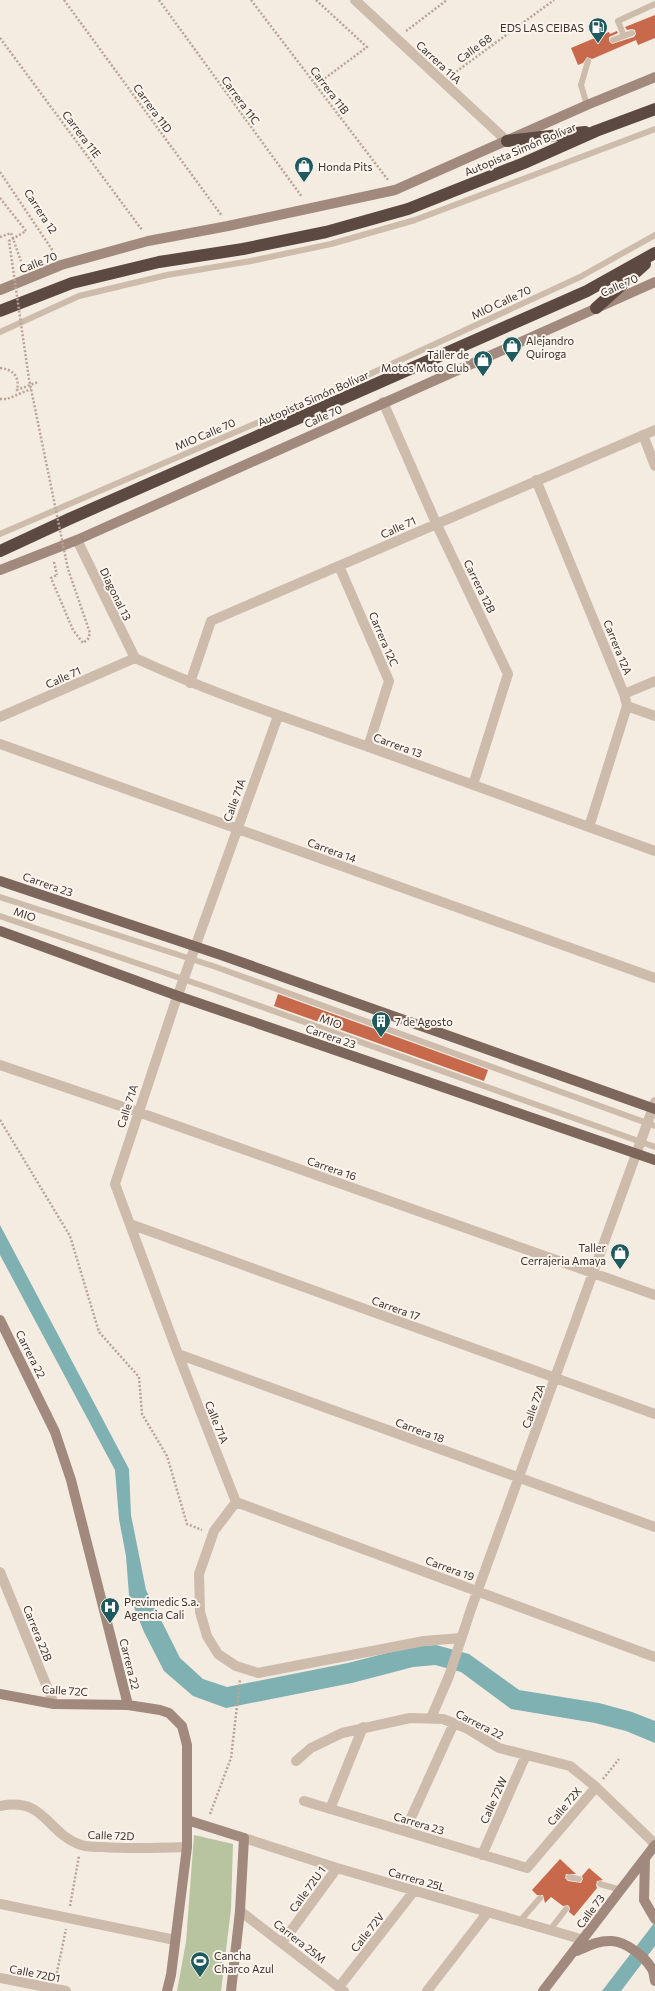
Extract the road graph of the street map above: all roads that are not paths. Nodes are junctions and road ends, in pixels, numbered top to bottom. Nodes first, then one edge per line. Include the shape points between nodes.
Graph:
1 (355, 0) edge
2 (655, 4) edge
3 (632, 33) dead end
4 (624, 36) junction
5 (613, 40) dead end
6 (588, 61) dead end
7 (655, 77) edge
8 (587, 105) junction
9 (655, 109) edge
10 (655, 129) edge
11 (596, 131) junction
12 (506, 141) junction
13 (655, 235) edge
14 (655, 254) edge
15 (655, 282) edge
16 (0, 290) edge
17 (596, 308) junction
18 (0, 311) edge
19 (0, 332) edge
20 (383, 402) junction
21 (655, 430) edge
22 (643, 435) junction
23 (655, 466) edge
24 (536, 480) junction
25 (436, 523) junction
26 (0, 534) edge
27 (77, 540) junction
28 (0, 551) edge
29 (339, 566) junction
30 (0, 570) edge
31 (135, 658) junction
32 (655, 680) edge
33 (190, 683) junction
34 (624, 694) junction
35 (627, 706) junction
36 (278, 716) junction
37 (655, 716) edge
38 (0, 717) edge
39 (0, 744) edge
40 (368, 747) junction
41 (473, 785) junction
42 (589, 827) junction
43 (237, 829) junction
44 (655, 851) edge
45 (0, 881) edge
46 (0, 897) edge
47 (0, 916) edge
48 (0, 931) edge
49 (196, 947) junction
50 (191, 958) junction
51 (655, 978) edge
52 (184, 979) junction
53 (178, 996) junction
54 (0, 1065) edge
55 (654, 1106) edge
56 (138, 1112) junction
57 (651, 1124) edge
58 (641, 1142) junction
59 (655, 1147) edge
60 (636, 1154) junction
61 (655, 1160) edge
62 (130, 1224) junction
63 (593, 1273) junction
64 (655, 1295) edge
65 (0, 1320) edge
66 (178, 1354) junction
67 (555, 1379) junction
68 (655, 1414) edge
69 (519, 1479) junction
70 (236, 1502) junction
71 (655, 1527) edge
72 (0, 1572) edge
73 (478, 1591) junction
74 (460, 1641) junction
75 (655, 1657) edge
76 (0, 1694) edge
77 (54, 1704) junction
78 (128, 1705) junction
79 (431, 1718) junction
80 (454, 1723) junction
81 (363, 1727) junction
82 (526, 1756) junction
83 (296, 1761) dead end
84 (596, 1787) junction
85 (304, 1801) dead end
86 (0, 1806) edge
87 (330, 1809) junction
88 (187, 1820) junction
89 (405, 1831) junction
90 (244, 1838) junction
91 (655, 1844) edge
92 (187, 1847) junction
93 (482, 1855) junction
94 (645, 1859) junction
95 (337, 1868) junction
96 (527, 1868) joint
97 (569, 1877) dead end
98 (579, 1879) dead end
99 (600, 1884) dead end
100 (620, 1890) junction
101 (414, 1891) junction
102 (540, 1898) dead end
103 (0, 1904) edge
104 (566, 1909) dead end
105 (240, 1911) junction
106 (488, 1912) junction
107 (655, 1919) edge
108 (520, 1921) junction
109 (550, 1930) junction
110 (175, 1940) junction
111 (589, 1941) junction
112 (282, 1943) junction
113 (0, 1978) edge
114 (655, 1981) edge
115 (342, 1989) edge
116 (66, 1991) edge
117 (167, 1991) edge
118 (231, 1991) edge
119 (427, 1991) edge
120 (543, 1991) edge

1 - 12 street, Carrera 11A
2 - 4 lane via 618,21
3 - 4 lane
4 - 5 lane
6 - 8 lane via 581,85
7 - 8 street, Calle 70
8 - 12 street, Calle 70
9 - 11 highway, Autopista Simón Bolívar
10 - 19 lane via 415,220 331,244 79,296
11 - 12 highway
11 - 18 highway, Autopista Simón Bolívar via 524,164 408,209 326,232 243,249 159,262 72,283
12 - 16 street, Calle 70 via 395,190 148,241 61,265
13 - 26 lane, MIO Calle 70 via 580,276 370,374
14 - 17 highway
14 - 28 highway, Autopista Simón Bolívar via 587,291
15 - 17 street, Calle 70
17 - 20 street, Calle 70
20 - 25 street, Carrera 12B
20 - 27 street, Calle 70
21 - 22 street, Calle 71
22 - 23 street
22 - 24 street, Calle 71
24 - 25 street, Calle 71
24 - 34 street, Carrera 12A
25 - 29 street, Calle 71
25 - 41 street, Carrera 12B via 508,674
27 - 30 street, Calle 70
27 - 31 street, Diagonal 13
29 - 33 street, Calle 71 via 211,621
29 - 40 street, Carrera 12C via 389,681
31 - 33 street, Carrera 13
31 - 38 street, Calle 71
32 - 34 street
33 - 36 street, Carrera 13
34 - 35 street, Carrera 12A
35 - 37 street
35 - 42 street
36 - 40 street, Carrera 13
36 - 43 street, Calle 71A
39 - 43 street, Carrera 14
40 - 41 street, Carrera 13
41 - 42 street, Carrera 13
42 - 44 street, Carrera 13
43 - 49 street, Calle 71A
43 - 51 street, Carrera 14
45 - 49 main road, Carrera 23
46 - 50 lane, MIO
47 - 52 lane, MIO
48 - 53 main road, Carrera 23
49 - 50 street, Calle 71A
49 - 55 main road, Carrera 23
50 - 52 street, Calle 71A
50 - 57 lane, MIO
52 - 53 street, Calle 71A
52 - 58 lane, MIO
53 - 56 street, Calle 71A
53 - 60 main road, Carrera 23
54 - 56 street, Carrera 16
55 - 57 street, Calle 72A
56 - 62 street, Calle 71A via 115,1184
56 - 63 street, Carrera 16
57 - 58 street, Calle 72A
58 - 59 lane, MIO
58 - 60 street, Calle 72A
60 - 61 main road, Carrera 23
60 - 63 street, Calle 72A
62 - 66 street, Calle 71A
62 - 67 street, Carrera 17
63 - 64 street, Carrera 16
63 - 67 street, Calle 72A
65 - 78 street, Carrera 22 via 55,1432 71,1480
66 - 69 street, Carrera 18
66 - 70 street, Calle 71A
67 - 68 street, Carrera 17
67 - 69 street, Calle 72A
69 - 71 street, Carrera 18
69 - 73 street, Calle 72A
70 - 73 street, Carrera 19
70 - 74 street via 214,1531 199,1574 200,1612 207,1636 218,1654 236,1666 258,1673 424,1641
72 - 77 street, Carrera 22B
73 - 74 street, Calle 72A
73 - 75 street, Carrera 19
74 - 79 street, Calle 72A via 449,1676
76 - 77 street, Calle 72C
77 - 78 street, Calle 72C
78 - 88 street, Carrera 22 via 165,1712 177,1719 182,1726 187,1745
79 - 80 street, Carrera 22 via 443,1718
79 - 81 street, Carrera 22 via 410,1718
80 - 82 street, Carrera 22 via 499,1748
80 - 89 street
81 - 83 street, Carrera 22 via 326,1740 311,1748
81 - 87 street
82 - 84 street, Carrera 22 via 570,1766
82 - 93 street, Calle 72W
84 - 91 street, Carrera 22
84 - 96 street, Calle 72X
85 - 87 street, Carrera 23
86 - 92 street, Calle 72D via 23,1804 36,1810 64,1836 81,1846
87 - 89 street, Carrera 23
88 - 90 street
88 - 92 street, Carrera 22
89 - 93 street, Carrera 23
90 - 95 street, Carrera 25L
90 - 105 street
91 - 94 street, Calle 73
92 - 110 street, Carrera 22
93 - 96 street, Carrera 23
94 - 100 street, Calle 73
94 - 107 street via 644,1900
95 - 101 street, Carrera 25L
95 - 112 street, Calle 72U 1
97 - 98 lane
99 - 100 lane
100 - 111 street, Calle 73
101 - 106 street, Carrera 25L
101 - 115 street, Calle 72V
102 - 108 lane
103 - 110 street
104 - 109 lane
105 - 112 street, Carrera 25M
105 - 118 street
106 - 108 street, Carrera 25L
106 - 119 street
108 - 109 street, Carrera 25L
109 - 111 street, Carrera 25L
110 - 117 street, Carrera 22
111 - 114 street via 613,1941 628,1946 653,1970
111 - 120 street, Calle 73 via 573,1953
112 - 115 street, Carrera 25M
113 - 116 street, Calle 72D1

